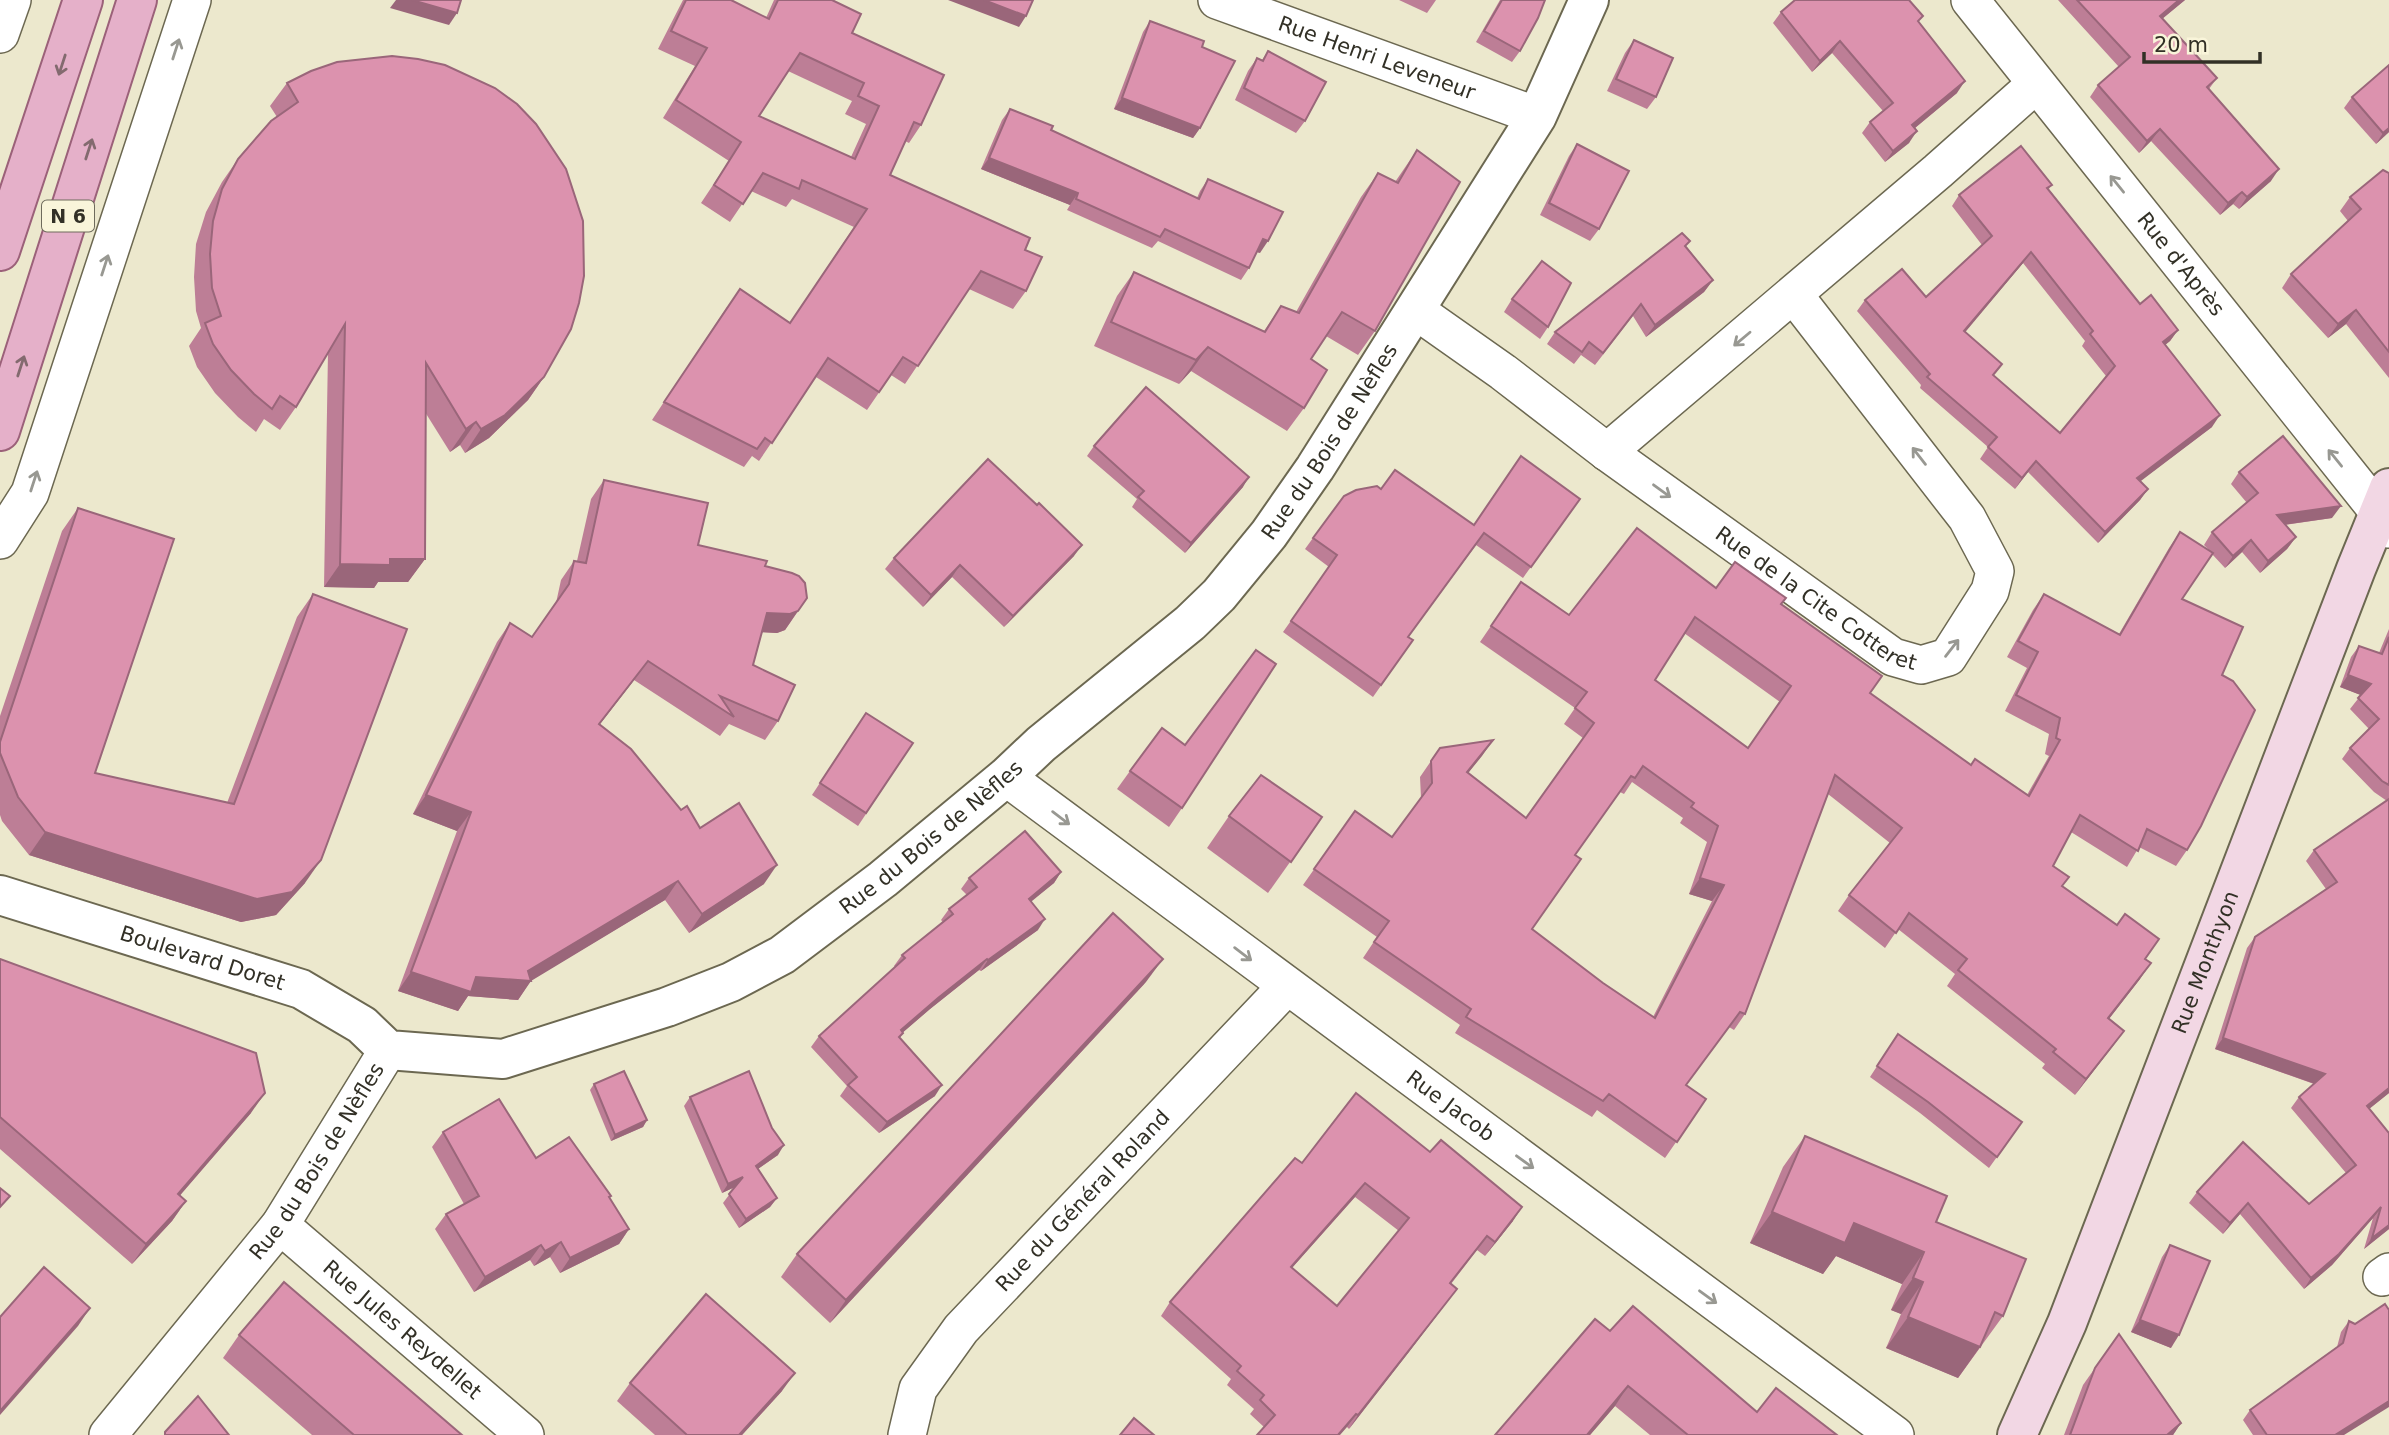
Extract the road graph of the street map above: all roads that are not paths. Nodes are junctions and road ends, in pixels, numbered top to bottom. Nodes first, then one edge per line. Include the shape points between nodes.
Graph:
1 (12, 0) edge
2 (83, 0) edge
3 (137, 0) edge
4 (192, 0) edge
5 (1217, 0) edge
6 (1589, 0) edge
7 (1970, 0) edge
8 (0, 34) edge
9 (2036, 83) junction
10 (1537, 116) junction
11 (0, 251) edge
12 (1794, 295) junction
13 (1415, 310) junction
14 (0, 431) edge
15 (1607, 452) junction
16 (2385, 510) edge
17 (0, 540) edge
18 (1006, 777) junction
19 (0, 895) edge
20 (1287, 986) junction
21 (388, 1050) junction
22 (280, 1225) junction
23 (108, 1435) edge
24 (525, 1435) edge
25 (907, 1435) edge
26 (1895, 1435) edge
27 (2017, 1435) edge

1 - 8 street
2 -> 11 main road, N 6
14 -> 3 main road, N 6
17 -> 4 street via 30,493
5 - 10 street, Rue Henri Leveneur
6 - 10 street, Rue du Bois de Nèfles
7 - 9 street, Rue d'Après
9 - 12 street
16 -> 9 street, Rue d'Après
10 - 13 street, Rue du Bois de Nèfles
12 -> 15 street
15 -> 12 street, Rue de la Cite Cotteret via 1893,657 1921,665 1948,657 1990,591 1995,571 1967,518
13 - 15 street, Rue de la Cite Cotteret
13 - 18 street, Rue du Bois de Nèfles via 1315,468 1219,595
16 - 27 main road, Rue Monthyon via 2067,1323
18 -> 20 street, Rue Jacob
18 - 21 street, Rue du Bois de Nèfles via 782,955 731,982 503,1059
19 - 21 street, Boulevard Doret via 301,989 362,1025
20 - 25 street, Rue du Général Roland via 961,1329 918,1389
20 -> 26 street, Rue Jacob
21 - 22 street, Rue du Bois de Nèfles
22 - 23 street, Rue du Bois de Nèfles
22 - 24 street, Rue Jules Reydellet

